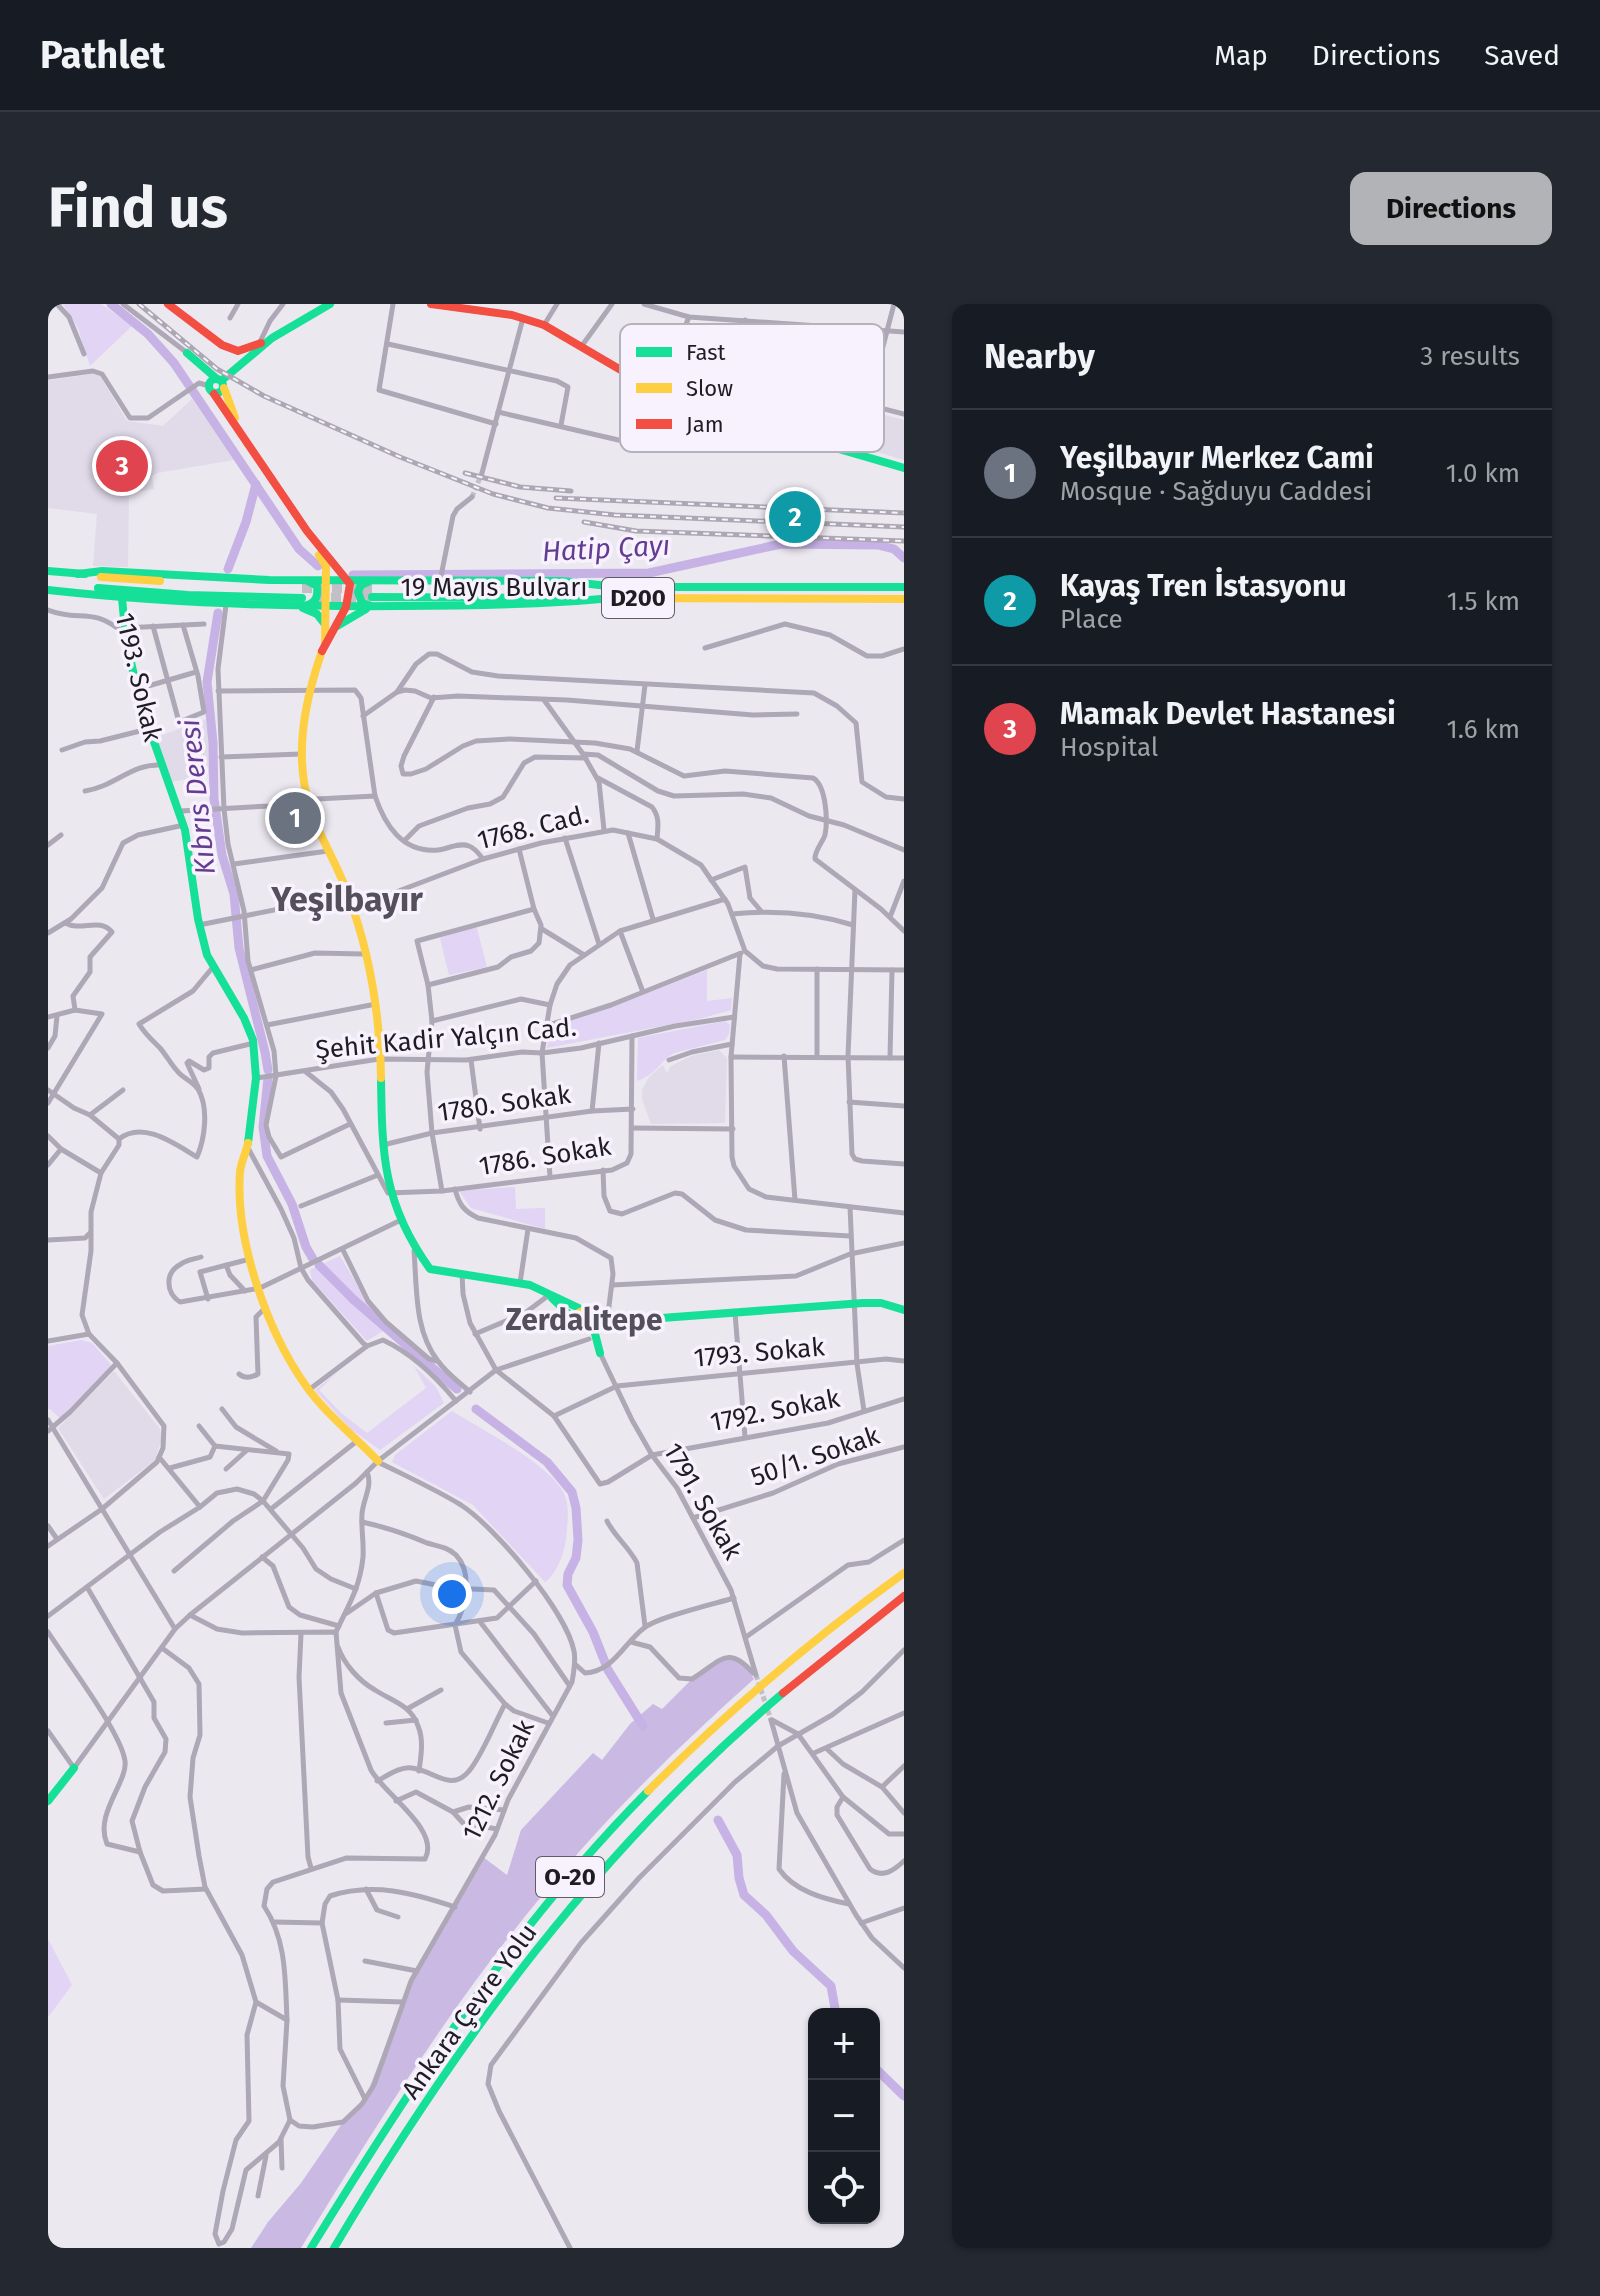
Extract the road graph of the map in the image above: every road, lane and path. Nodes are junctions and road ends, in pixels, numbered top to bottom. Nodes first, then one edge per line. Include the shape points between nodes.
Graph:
1 (57, 304) edge
2 (123, 304) edge
3 (168, 304) edge
4 (238, 304) edge
5 (283, 304) edge
6 (330, 304) edge
7 (393, 304) edge
8 (431, 304) edge
9 (557, 304) edge
10 (603, 304) edge
11 (644, 304) edge
12 (894, 304) edge
13 (610, 306) edge
14 (523, 317) junction
15 (689, 317) junction
16 (230, 318) dead end
17 (745, 320) junction
18 (686, 324) edge
19 (744, 324) edge
20 (797, 324) edge
21 (544, 325) junction
22 (884, 331) edge
23 (888, 331) junction
24 (904, 332) edge
25 (262, 343) junction
26 (388, 344) junction
27 (884, 346) edge
28 (581, 347) junction
29 (187, 353) joint
30 (84, 354) dead end
31 (509, 370) junction
32 (620, 370) edge
33 (48, 377) edge
34 (213, 385) junction
35 (884, 408) edge
36 (498, 412) junction
37 (904, 414) edge
38 (496, 424) junction
39 (561, 425) junction
40 (620, 440) edge
41 (848, 452) edge
42 (855, 454) joint
43 (904, 468) edge
44 (482, 473) tunnel mouth
45 (472, 497) tunnel mouth
46 (307, 531) junction
47 (326, 566) junction
48 (48, 571) edge
49 (441, 577) junction
50 (325, 580) junction
51 (346, 580) junction
52 (304, 584) junction
53 (48, 587) edge
54 (618, 587) junction
55 (904, 587) edge
56 (371, 593) junction
57 (122, 598) junction
58 (903, 601) edge
59 (300, 602) junction
60 (226, 604) junction
61 (324, 606) junction
62 (347, 606) junction
63 (48, 610) edge
64 (324, 623) junction
65 (204, 624) dead end
66 (183, 625) junction
67 (153, 626) junction
68 (333, 629) junction
69 (125, 631) junction
70 (325, 644) junction
71 (705, 648) dead end
72 (904, 649) edge
73 (196, 672) junction
74 (168, 681) junction
75 (645, 685) junction
76 (138, 689) junction
77 (218, 691) junction
78 (311, 691) junction
79 (397, 692) junction
80 (434, 697) junction
81 (544, 699) junction
82 (643, 706) junction
83 (797, 714) dead end
84 (363, 716) junction
85 (148, 729) junction
86 (574, 742) junction
87 (62, 750) dead end
88 (637, 751) junction
89 (301, 754) junction
90 (585, 756) junction
91 (221, 757) junction
92 (161, 765) junction
93 (597, 777) junction
94 (85, 791) dead end
95 (375, 796) junction
96 (904, 799) edge
97 (307, 800) junction
98 (221, 809) junction
99 (181, 811) junction
100 (824, 819) junction
101 (184, 825) junction
102 (604, 830) junction
103 (628, 833) junction
104 (61, 835) dead end
105 (565, 838) junction
106 (657, 839) junction
107 (405, 840) junction
108 (48, 845) edge
109 (519, 849) junction
110 (904, 850) edge
111 (328, 851) junction
112 (483, 859) junction
113 (234, 864) junction
114 (711, 880) junction
115 (904, 881) edge
116 (855, 889) junction
117 (349, 895) junction
118 (725, 899) junction
119 (534, 909) junction
120 (761, 911) junction
121 (732, 914) junction
122 (244, 917) junction
123 (889, 917) junction
124 (653, 919) junction
125 (65, 923) junction
126 (199, 925) junction
127 (853, 925) junction
128 (541, 929) junction
129 (620, 931) junction
130 (904, 931) edge
131 (48, 933) edge
132 (599, 944) junction
133 (743, 952) junction
134 (363, 954) junction
135 (584, 955) junction
136 (213, 966) junction
137 (817, 969) junction
138 (251, 970) junction
139 (850, 970) junction
140 (892, 970) junction
141 (904, 970) edge
142 (428, 985) junction
143 (643, 992) junction
144 (376, 1004) junction
145 (550, 1005) junction
146 (75, 1010) junction
147 (57, 1016) junction
148 (48, 1017) edge
149 (734, 1017) junction
150 (432, 1021) junction
151 (267, 1025) junction
152 (546, 1026) junction
153 (632, 1036) junction
154 (254, 1043) junction
155 (599, 1043) junction
156 (732, 1044) junction
157 (48, 1048) edge
158 (542, 1053) junction
159 (784, 1056) junction
160 (817, 1056) junction
161 (848, 1056) junction
162 (731, 1057) junction
163 (430, 1058) junction
164 (890, 1058) junction
165 (904, 1058) edge
166 (379, 1059) junction
167 (471, 1060) junction
168 (669, 1060) dead end
169 (306, 1072) junction
170 (276, 1076) junction
171 (256, 1078) junction
172 (123, 1090) dead end
173 (51, 1091) edge
174 (200, 1094) junction
175 (849, 1102) junction
176 (48, 1103) edge
177 (904, 1106) edge
178 (633, 1109) junction
179 (592, 1111) junction
180 (90, 1115) junction
181 (547, 1117) junction
182 (350, 1124) junction
183 (632, 1128) junction
184 (480, 1129) junction
185 (733, 1129) junction
186 (432, 1133) junction
187 (48, 1136) edge
188 (119, 1139) junction
189 (382, 1145) junction
190 (248, 1147) junction
191 (61, 1149) junction
192 (904, 1164) edge
193 (48, 1165) edge
194 (603, 1170) junction
195 (101, 1173) junction
196 (378, 1175) junction
197 (550, 1177) junction
198 (455, 1189) junction
199 (442, 1191) junction
200 (388, 1193) junction
201 (795, 1200) junction
202 (301, 1206) dead end
203 (850, 1207) junction
204 (904, 1213) edge
205 (399, 1221) junction
206 (528, 1229) junction
207 (91, 1232) junction
208 (850, 1236) junction
209 (48, 1240) edge
210 (904, 1243) edge
211 (414, 1246) junction
212 (343, 1250) dead end
213 (850, 1254) junction
214 (201, 1257) dead end
215 (252, 1258) junction
216 (226, 1265) junction
217 (301, 1268) junction
218 (462, 1274) junction
219 (520, 1283) junction
220 (612, 1285) junction
221 (260, 1288) junction
222 (245, 1291) junction
223 (549, 1295) junction
224 (208, 1299) junction
225 (853, 1304) junction
226 (267, 1306) junction
227 (583, 1310) junction
228 (904, 1310) edge
229 (735, 1313) junction
230 (608, 1315) junction
231 (574, 1319) junction
232 (635, 1320) junction
233 (593, 1326) junction
234 (583, 1330) junction
235 (89, 1334) junction
236 (475, 1334) junction
237 (589, 1339) junction
238 (48, 1341) edge
239 (367, 1346) junction
240 (600, 1353) junction
241 (437, 1361) junction
242 (904, 1361) edge
243 (117, 1363) junction
244 (857, 1364) junction
245 (496, 1370) junction
246 (239, 1374) dead end
247 (739, 1375) junction
248 (617, 1386) junction
249 (309, 1390) junction
250 (470, 1392) junction
251 (904, 1399) edge
252 (456, 1401) junction
253 (222, 1409) dead end
254 (864, 1411) junction
255 (554, 1416) junction
256 (48, 1420) edge
257 (199, 1426) dead end
258 (50, 1430) edge
259 (745, 1437) junction
260 (358, 1440) junction
261 (215, 1446) junction
262 (904, 1447) edge
263 (246, 1450) junction
264 (277, 1451) junction
265 (652, 1455) junction
266 (159, 1457) junction
267 (378, 1461) junction
268 (170, 1468) junction
269 (226, 1469) dead end
270 (367, 1472) junction
271 (263, 1501) junction
272 (200, 1507) junction
273 (102, 1509) junction
274 (271, 1509) junction
275 (693, 1518) junction
276 (607, 1521) dead end
277 (362, 1522) junction
278 (48, 1526) edge
279 (290, 1533) junction
280 (57, 1539) junction
281 (904, 1540) edge
282 (48, 1546) edge
283 (129, 1556) junction
284 (262, 1557) junction
285 (174, 1571) dead end
286 (904, 1573) edge
287 (536, 1581) junction
288 (87, 1587) junction
289 (356, 1589) junction
290 (466, 1589) junction
291 (376, 1593) junction
292 (904, 1596) edge
293 (734, 1598) junction
294 (511, 1606) junction
295 (347, 1613) junction
296 (190, 1615) junction
297 (48, 1616) edge
298 (481, 1623) junction
299 (455, 1625) junction
300 (645, 1626) junction
301 (175, 1629) junction
302 (337, 1629) junction
303 (48, 1632) edge
304 (302, 1634) junction
305 (746, 1637) junction
306 (630, 1642) junction
307 (336, 1643) junction
308 (162, 1648) junction
309 (904, 1650) edge
310 (575, 1665) junction
311 (140, 1677) junction
312 (569, 1685) junction
313 (441, 1690) dead end
314 (505, 1704) junction
315 (407, 1709) junction
316 (904, 1713) edge
317 (552, 1715) junction
318 (416, 1720) junction
319 (106, 1721) junction
320 (386, 1723) dead end
321 (548, 1723) junction
322 (48, 1731) edge
323 (798, 1734) junction
324 (778, 1746) junction
325 (827, 1749) junction
326 (814, 1753) junction
327 (904, 1766) edge
328 (74, 1768) junction
329 (785, 1769) junction
330 (419, 1771) junction
331 (377, 1781) junction
332 (882, 1787) junction
333 (843, 1797) junction
334 (48, 1801) edge
335 (396, 1801) junction
336 (504, 1810) junction
337 (453, 1812) junction
338 (904, 1813) edge
339 (497, 1829) junction
340 (904, 1834) edge
341 (140, 1852) junction
342 (904, 1861) edge
343 (311, 1868) junction
344 (206, 1889) junction
345 (366, 1889) junction
346 (849, 1904) junction
347 (455, 1907) junction
348 (904, 1908) edge
349 (398, 1917) dead end
350 (273, 1922) junction
351 (322, 1923) junction
352 (861, 1923) junction
353 (365, 1961) dead end
354 (904, 1968) edge
355 (417, 1971) junction
356 (338, 2000) junction
357 (256, 2002) junction
358 (403, 2002) junction
359 (287, 2020) junction
360 (365, 2099) junction
361 (290, 2120) junction
362 (281, 2138) junction
363 (266, 2155) junction
364 (282, 2168) dead end
365 (258, 2196) dead end
366 (311, 2248) edge
367 (334, 2248) edge
368 (570, 2248) edge

1 - 30 street via 69,317
2 - 29 street
3 - 25 main road via 222,345 238,351
4 - 16 street
5 - 25 street
6 - 25 main road
7 - 26 street
8 - 14 main road
9 - 21 street
10 - 13 street
11 - 15 street
12 - 23 street
13 - 28 street
14 - 21 main road
14 - 31 street
15 - 17 street
15 - 18 street
17 - 19 street
17 - 20 street
21 - 28 main road
22 - 23 street
23 - 24 street
23 - 27 street
25 - 34 main road
26 - 31 street
26 - 38 street via 379,390
28 - 32 main road
29 - 34 main road
31 - 36 street
31 - 39 street via 568,387
33 - 34 street via 102,374 130,418 148,418 186,392
34 - 46 main road
35 - 37 street
36 - 38 street
36 - 39 street
38 - 44 street
39 - 40 street
41 - 42 main road
42 - 43 main road
45 - 49 street via 453,516
46 - 47 main road
46 - 51 main road
47 - 50 main road
47 - 52 main road via 319,577
48 - 52 main road
49 - 54 main road
49 - 56 main road
50 - 51 main road
50 - 52 main road
50 - 61 main road
51 - 56 main road
51 - 62 main road via 352,591
52 - 59 main road via 317,586 318,594 309,605
53 - 57 main road
53 - 59 main road
54 - 55 main road, 19 Mayıs Bulvarı / D200
54 - 56 main road, 19 Mayıs Bulvarı / D200
56 - 58 main road, 19 Mayıs Bulvarı / D200 via 541,605 612,598
56 - 62 main road
56 - 68 main road
57 - 60 main road
57 - 69 main road, 1193. Sokak
59 - 60 main road
59 - 61 main road
59 - 64 main road
60 - 77 street
61 - 62 main road
61 - 64 main road
62 - 68 main road
63 - 69 street via 101,618
64 - 70 main road
65 - 66 street
66 - 67 street
66 - 73 street
67 - 69 street
67 - 74 street
68 - 70 main road
69 - 76 main road, 1193. Sokak
70 - 78 main road
71 - 72 street via 785,624 830,635 867,656
73 - 74 street
73 - 74 street via 204,712 179,722
74 - 76 street
75 - 79 street via 485,674 429,654
75 - 82 street
75 - 96 street via 814,693 856,723 862,782 886,797
76 - 85 main road, 1193. Sokak
77 - 78 street
77 - 91 street
78 - 84 street via 355,690
78 - 89 main road
79 - 80 street
79 - 84 street
80 - 81 street
80 - 86 street via 404,756 403,774 426,769 476,741
81 - 82 street
81 - 86 street
82 - 83 street
82 - 88 street
84 - 95 street
85 - 87 street
85 - 92 main road, 1193. Sokak
86 - 88 street
86 - 90 street
88 - 100 street via 678,775 725,771 819,780
89 - 91 street
89 - 97 main road
90 - 93 street
90 - 100 street via 598,755 674,796 771,798
90 - 107 street via 535,757 524,763 503,797 419,826
91 - 98 street
92 - 94 street via 145,764 106,787
92 - 99 main road, 1193. Sokak
93 - 102 street
93 - 106 street via 652,807 657,813
95 - 97 street
95 - 107 street via 386,825
97 - 98 street
97 - 111 main road
98 - 99 street
98 - 113 street
99 - 101 main road, 1193. Sokak
100 - 110 street
100 - 116 street via 825,835 815,859
101 - 125 street via 123,843 102,888
101 - 126 main road, 1193. Sokak
102 - 103 street, 1768. Cad.
102 - 105 street, 1768. Cad.
103 - 106 street, 1768. Cad.
103 - 124 street
104 - 108 street
105 - 109 street, 1768. Cad.
105 - 132 street
106 - 114 street, 1768. Cad. via 701,865
107 - 112 street via 419,849 464,844
109 - 112 street, 1768. Cad.
109 - 119 street
111 - 113 street
111 - 117 main road
112 - 117 street, 1768. Cad. via 388,895
113 - 122 street
114 - 118 street, 1768. Cad.
114 - 120 street via 745,867 750,898
115 - 123 street
116 - 123 street
116 - 127 street
117 - 122 street, 1768. Cad.
117 - 134 main road
118 - 121 street, 1768. Cad.
118 - 124 street
119 - 128 street
119 - 142 street via 417,941
120 - 121 street
120 - 127 street
121 - 133 street, 1768. Cad.
122 - 126 street, 1768. Cad.
122 - 138 street
123 - 130 street
124 - 129 street
125 - 131 street
125 - 146 street via 75,928 106,925 112,932 90,957 90,972 73,996
126 - 136 main road, 1193. Sokak
127 - 139 street
128 - 135 street
128 - 142 street via 539,943 523,955 485,972
129 - 132 street
129 - 143 street
132 - 135 street
133 - 137 street via 763,966
133 - 143 street
133 - 149 street
134 - 138 street via 315,953
134 - 144 main road
135 - 145 street via 557,984
136 - 154 main road, 1193. Sokak
136 - 174 street via 193,991 139,1024
137 - 139 street
137 - 160 street
138 - 151 street
139 - 140 street
139 - 161 street
140 - 141 street
140 - 164 street
142 - 150 street
143 - 152 street
144 - 151 street
144 - 166 main road
145 - 150 street via 521,999
145 - 152 street
146 - 147 street
146 - 173 street via 102,1014
147 - 148 street
147 - 157 street
149 - 153 street, Şehit Kadir Yalçın Cad.
149 - 156 street
150 - 163 street
151 - 170 street
152 - 158 street
153 - 155 street, Şehit Kadir Yalçın Cad.
153 - 178 street, 1786. Sokak
154 - 171 main road, 1193. Sokak
154 - 174 street via 213,1053 209,1068 189,1061
155 - 158 street, Şehit Kadir Yalçın Cad.
155 - 179 street
156 - 162 street
156 - 168 street
158 - 167 street, Şehit Kadir Yalçın Cad.
158 - 181 street
159 - 160 street
159 - 162 street
159 - 201 street
160 - 161 street
161 - 164 street
161 - 175 street
162 - 185 street
163 - 166 street, Şehit Kadir Yalçın Cad.
163 - 167 street, Şehit Kadir Yalçın Cad.
163 - 186 street
164 - 165 street
166 - 169 street, Şehit Kadir Yalçın Cad.
166 - 189 main road
167 - 184 street
169 - 170 street, Şehit Kadir Yalçın Cad.
169 - 182 street via 331,1092
170 - 171 street, Şehit Kadir Yalçın Cad.
170 - 182 street via 266,1125 281,1157
171 - 190 main road, 1193. Sokak
172 - 180 street
173 - 176 street
173 - 180 street
174 - 188 street via 203,1140 197,1157 143,1132
175 - 177 street
175 - 192 street via 855,1159
178 - 179 street, 1780. Sokak
178 - 183 street, 1786. Sokak
179 - 181 street, 1780. Sokak
180 - 188 street
181 - 184 street, 1780. Sokak
181 - 197 street
182 - 196 street
183 - 185 street
183 - 194 street, 1786. Sokak via 627,1163
184 - 186 street, 1780. Sokak
185 - 201 street via 734,1166 749,1189
186 - 189 street, 1780. Sokak
186 - 199 street
187 - 191 street
188 - 195 street
189 - 200 main road
190 - 215 main road, 1193. Sokak via 240,1168
190 - 217 street via 294,1238
191 - 193 street
191 - 195 street
194 - 197 street, 1786. Sokak
194 - 208 street via 610,1211 622,1214 675,1193 715,1220 746,1230
195 - 207 street
196 - 200 street
196 - 202 street
197 - 198 street, 1786. Sokak
198 - 199 street, 1786. Sokak
198 - 206 street via 466,1212
199 - 200 street, 1786. Sokak
200 - 205 main road
201 - 203 street
203 - 204 street
203 - 208 street
205 - 211 main road
205 - 217 street
206 - 219 street
206 - 220 street via 576,1238 611,1258
207 - 209 street via 85,1238
207 - 235 street via 82,1315
208 - 213 street
210 - 213 street
211 - 218 main road via 430,1269
211 - 241 street via 418,1313
212 - 241 street via 368,1301
213 - 220 street via 796,1276
213 - 225 street
214 - 224 street via 179,1264 167,1288 180,1302
215 - 216 street
215 - 221 main road, 1193. Sokak
216 - 222 street
216 - 224 street via 200,1272
217 - 221 street
217 - 239 street
218 - 219 main road
218 - 236 street
219 - 223 main road
220 - 230 street
221 - 222 street
221 - 226 main road, 1193. Sokak
222 - 224 street
223 - 227 main road
223 - 231 main road
223 - 236 street via 525,1313
225 - 228 main road via 881,1303
225 - 229 main road
225 - 244 street
226 - 246 street via 256,1317 258,1374
226 - 249 main road, 1193. Sokak via 293,1367
227 - 230 main road
227 - 231 main road
227 - 233 main road
229 - 232 main road
229 - 247 street
230 - 232 main road
231 - 234 main road
232 - 233 main road
233 - 234 main road
233 - 240 main road
234 - 237 main road
235 - 238 street
235 - 243 street
236 - 245 street
237 - 240 main road
237 - 245 street
239 - 249 street
239 - 252 street via 383,1340 396,1346
240 - 248 street, 1791. Sokak
241 - 250 street
242 - 244 street, 1793. Sokak
243 - 258 street
243 - 266 street via 164,1426
244 - 247 street, 1793. Sokak
244 - 254 street
245 - 250 street
245 - 255 street
247 - 248 street, 1793. Sokak
247 - 259 street
248 - 255 street, 1793. Sokak
248 - 265 street, 1791. Sokak
249 - 260 main road, 1193. Sokak
250 - 252 street
251 - 254 street, 1792. Sokak
252 - 267 street
253 - 264 street via 236,1427
254 - 259 street, 1792. Sokak via 828,1423
255 - 265 street via 600,1484
256 - 258 street
257 - 261 street
258 - 273 street
259 - 265 street, 1792. Sokak
260 - 267 main road, 1193. Sokak
260 - 274 street
261 - 263 street
261 - 268 street via 210,1457
262 - 275 street, 50/1. Sokak via 838,1464 773,1493
263 - 264 street
263 - 269 street
264 - 271 street via 289,1454 288,1460
265 - 275 street, 1791. Sokak
266 - 268 street
266 - 273 street
267 - 270 street
267 - 287 street via 463,1506
268 - 272 street
270 - 277 street
270 - 279 street
271 - 272 street via 237,1489 217,1493
271 - 274 street
271 - 285 street
272 - 283 street
273 - 280 street
273 - 283 street
274 - 279 street
275 - 293 street, 1791. Sokak
276 - 300 street via 637,1563
277 - 289 street
277 - 290 street via 445,1548 462,1565
278 - 280 street
279 - 284 street
279 - 289 street via 316,1569
280 - 282 street
281 - 305 street via 866,1564 848,1565
283 - 288 street
283 - 301 street
284 - 296 street
284 - 302 street via 273,1566 289,1607
286 - 366 main road, Ankara Çevre Yolu / O-20 via 816,1638 737,1707 591,1852 460,2016
287 - 294 street
287 - 310 street via 574,1648
288 - 297 street
288 - 311 street
289 - 295 street
290 - 291 street via 416,1581
290 - 294 street via 494,1590
290 - 299 street via 464,1611
291 - 295 street
291 - 299 street via 390,1633
292 - 367 main road, Ankara Çevre Yolu / O-20 via 750,1722 645,1822 570,1906 480,2023 372,2182
293 - 300 street
293 - 305 street, 1791. Sokak
294 - 298 street
294 - 312 street
295 - 302 street
296 - 301 street
296 - 304 street via 217,1629
298 - 299 street
298 - 317 street
299 - 314 street via 461,1652
300 - 306 street
301 - 308 street
302 - 304 street
302 - 307 street
303 - 319 street
304 - 343 street via 299,1677
305 - 306 street, 1791. Sokak via 756,1675 733,1656 692,1679 679,1678 650,1647
306 - 310 street via 600,1669 585,1673
307 - 315 street via 342,1659 372,1689
307 - 331 street via 341,1693
308 - 311 street
308 - 344 street via 189,1668 199,1684 200,1735 190,1797
309 - 323 street via 862,1692
310 - 312 street, 1212. Sokak
311 - 319 street
311 - 341 street via 166,1739 165,1752 132,1821
312 - 317 street, 1212. Sokak
313 - 315 street
314 - 321 street
314 - 330 street via 470,1770 460,1778 447,1781
315 - 318 street
316 - 325 street
317 - 321 street, 1212. Sokak
318 - 320 street
318 - 330 street via 422,1746
319 - 328 street
319 - 341 street via 125,1760 103,1835 107,1844
321 - 336 street, 1212. Sokak
322 - 328 street
323 - 324 street
323 - 324 street via 771,1720
323 - 326 street
324 - 329 street
324 - 368 street via 639,1878 581,1943 491,2065 488,2084 497,2107
325 - 326 street
325 - 332 street
326 - 333 street
327 - 332 street
328 - 334 main road
329 - 346 street via 797,1813
329 - 346 street via 779,1869 804,1889
330 - 331 street via 410,1767
331 - 335 street
332 - 338 street
333 - 340 street via 889,1834
333 - 342 street via 837,1815 870,1869 887,1873
335 - 337 street via 416,1792
335 - 343 street via 426,1835 425,1859 346,1858
336 - 337 street via 469,1807
336 - 339 street, 1212. Sokak
337 - 339 street via 463,1823
339 - 347 street, 1212. Sokak
341 - 344 street via 153,1885 163,1891
343 - 350 street via 267,1889 264,1906
344 - 357 street via 242,1955
345 - 347 street via 385,1888
345 - 349 street via 377,1910
345 - 351 street via 330,1896
346 - 352 street
347 - 355 street, 1212. Sokak
348 - 352 street
350 - 351 street
350 - 359 street via 284,1955
351 - 356 street
352 - 354 street
353 - 355 street
355 - 358 street, 1212. Sokak
356 - 358 street
356 - 360 street via 340,2049
357 - 359 street
357 - 363 street via 247,2035 249,2121 233,2151 217,2242 224,2242 232,2229 246,2170
358 - 360 street, 1212. Sokak
359 - 361 street via 283,2086
360 - 361 street, 1212. Sokak via 343,2122 313,2127
361 - 362 street
362 - 363 street
362 - 364 street
363 - 365 street

